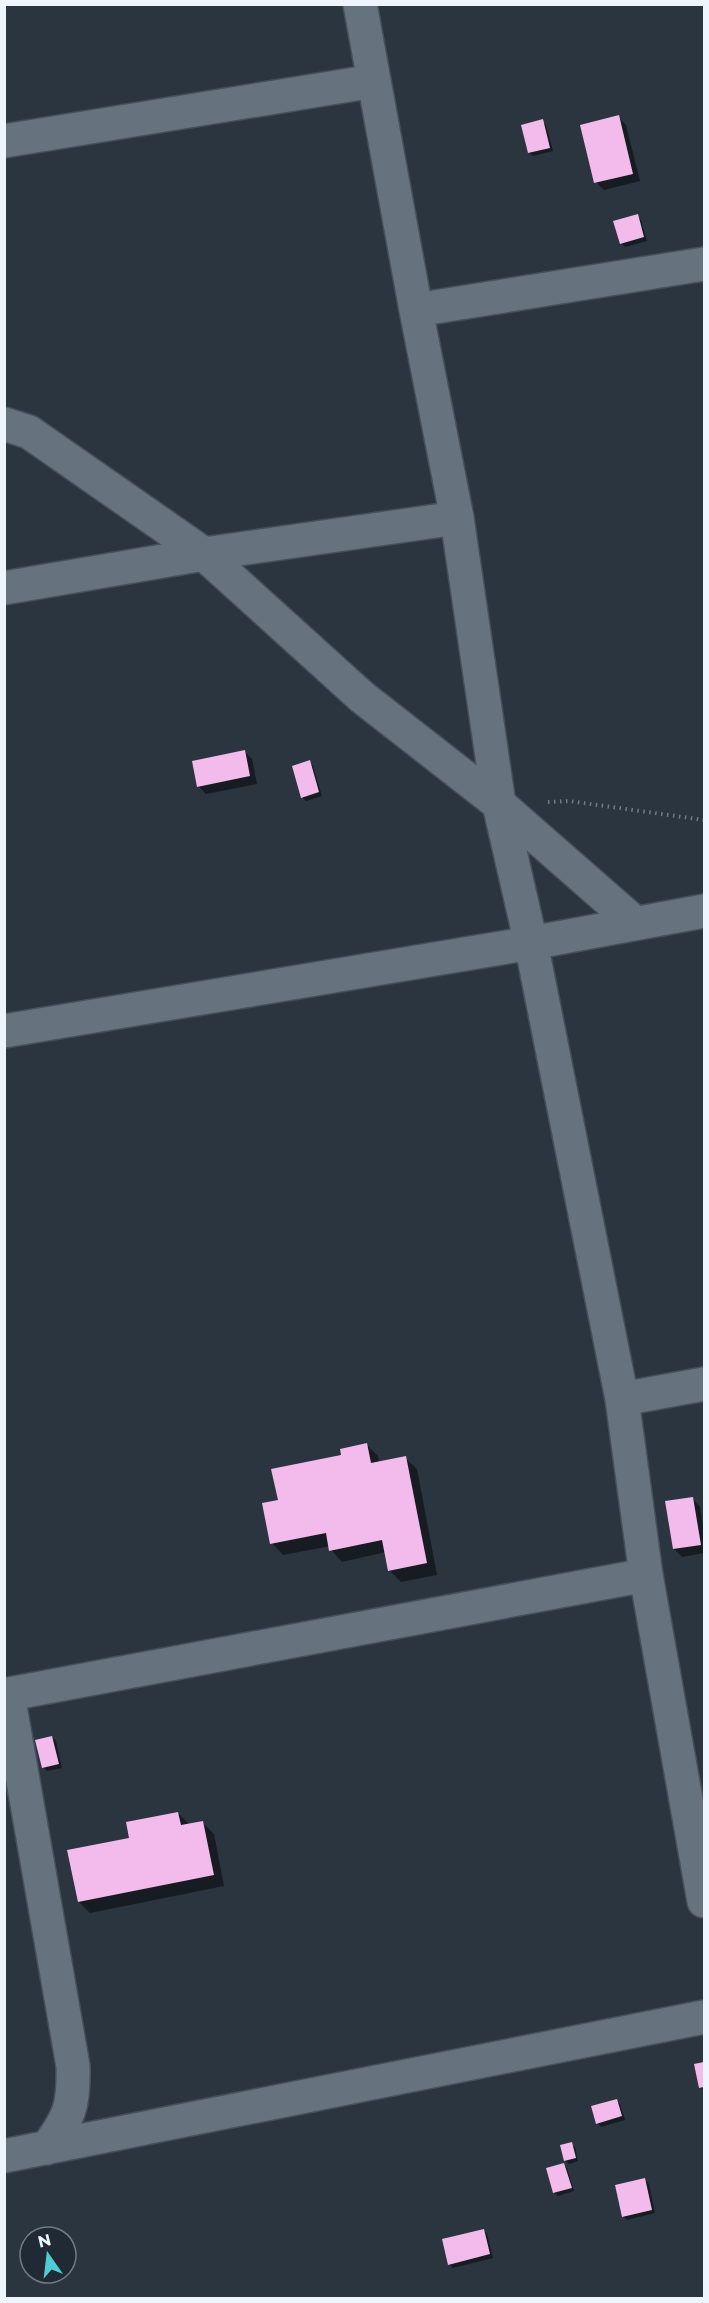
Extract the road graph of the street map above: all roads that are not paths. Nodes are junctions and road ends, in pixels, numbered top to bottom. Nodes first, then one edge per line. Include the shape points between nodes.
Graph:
1 (360, 4) edge
2 (374, 81) junction
3 (4, 141) edge
4 (705, 264) edge
5 (416, 310) junction
6 (4, 424) edge
7 (456, 518) junction
8 (204, 554) junction
9 (4, 588) edge
10 (499, 804) junction
11 (705, 910) edge
12 (634, 923) junction
13 (531, 942) junction
14 (4, 1031) edge
15 (705, 1384) edge
16 (622, 1399) junction
17 (646, 1575) junction
18 (6, 1695) edge
19 (705, 1901) edge
20 (705, 2017) edge
21 (47, 2148) junction
22 (4, 2156) edge

1 - 2 street
2 - 3 street
2 - 5 street
4 - 5 street
5 - 7 street
6 - 8 street via 29,432
7 - 8 street
7 - 10 street
8 - 9 street
8 - 10 street via 362,698
10 - 12 street
10 - 13 street
11 - 12 street
12 - 13 street
13 - 14 street
13 - 16 street
15 - 16 street
16 - 17 street
17 - 18 street
17 - 19 street
18 - 21 street via 73,2066 74,2095 65,2124
20 - 21 street
21 - 22 street

